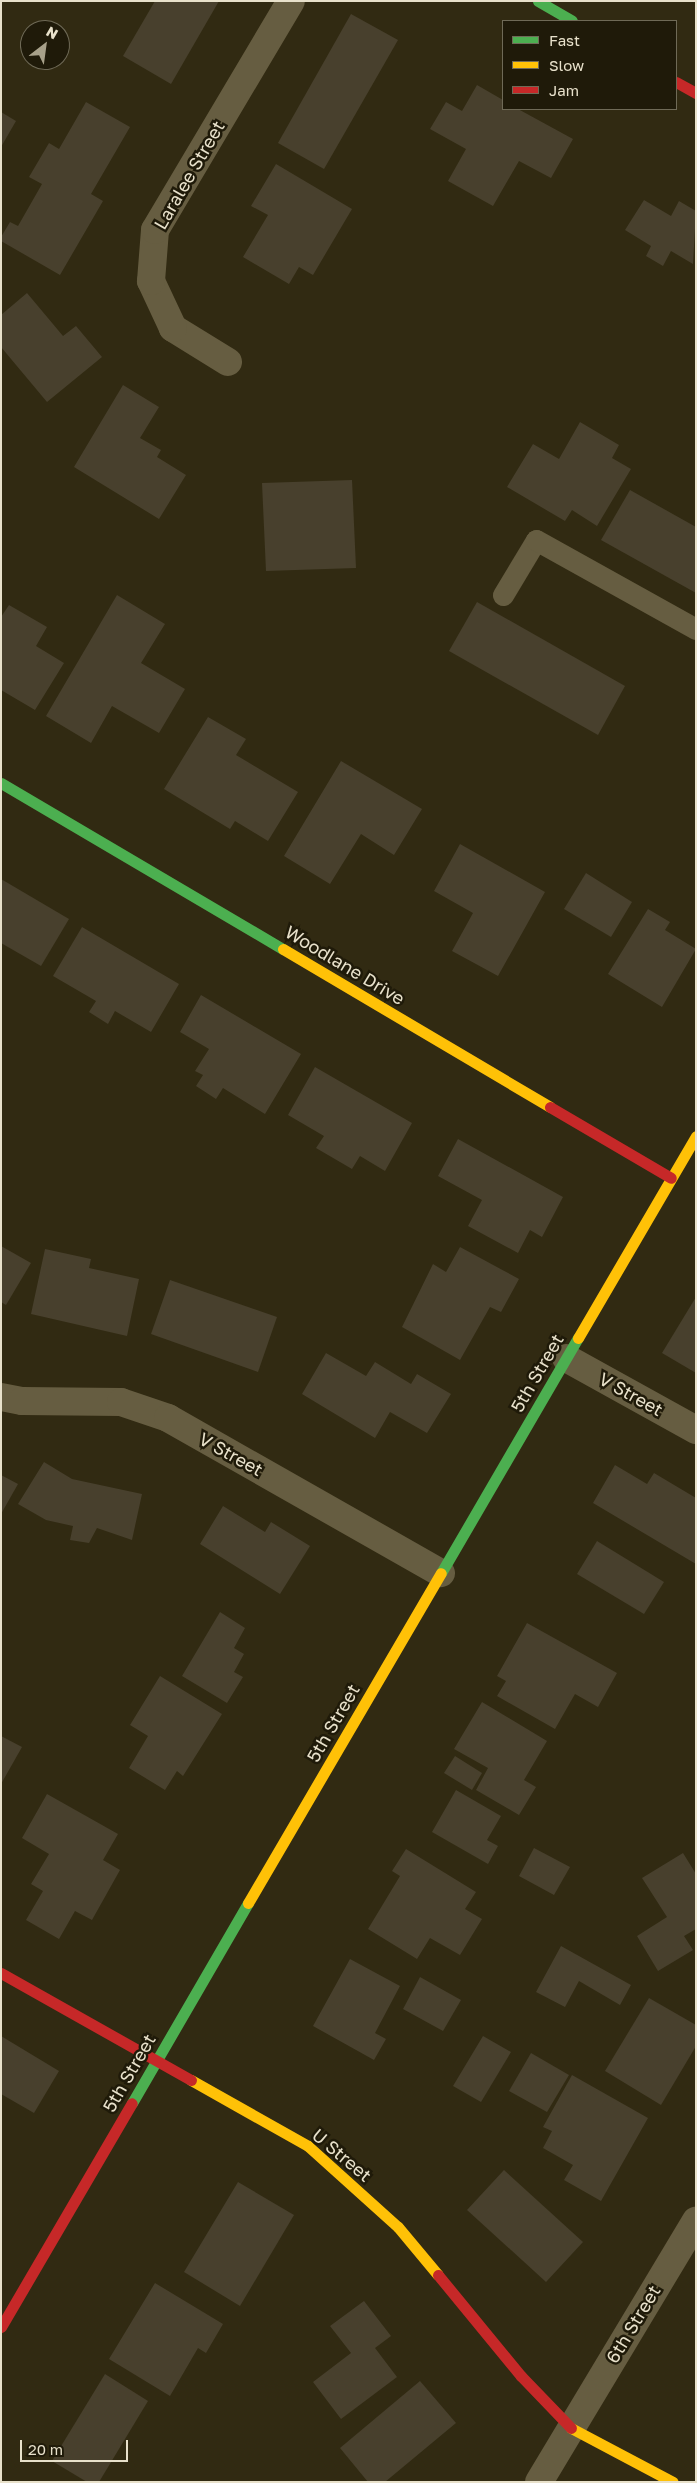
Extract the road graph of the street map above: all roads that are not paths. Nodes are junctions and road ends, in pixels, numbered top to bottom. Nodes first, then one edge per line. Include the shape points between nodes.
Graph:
1 (291, 1) edge
2 (538, 1) edge
3 (570, 20) edge
4 (677, 83) edge
5 (696, 93) edge
6 (228, 362) dead end
7 (503, 595) dead end
8 (696, 629) edge
9 (1, 782) edge
10 (696, 1136) edge
11 (671, 1178) junction
12 (566, 1358) junction
13 (1, 1397) edge
14 (696, 1430) edge
15 (441, 1572) junction
16 (1, 1973) edge
17 (156, 2062) junction
18 (696, 2221) edge
19 (1, 2327) edge
20 (570, 2427) junction
21 (539, 2482) edge
22 (672, 2482) edge

1 - 6 street, Laralee Street via 155,230 151,282 173,328
2 - 3 street
4 - 5 street
7 - 8 lane via 536,540
9 - 11 street, Woodlane Drive
10 - 11 street, 5th Street
11 - 12 street, 5th Street
12 - 14 street, V Street
12 - 15 street, 5th Street
13 - 15 street, V Street via 22,1401 121,1402 168,1418
15 - 17 street, 5th Street
16 - 17 street, U Street
17 - 19 street, 5th Street
17 - 20 street, U Street via 308,2146 398,2227 521,2376
18 - 20 street, 6th Street
20 - 21 street, 6th Street
20 - 22 street

